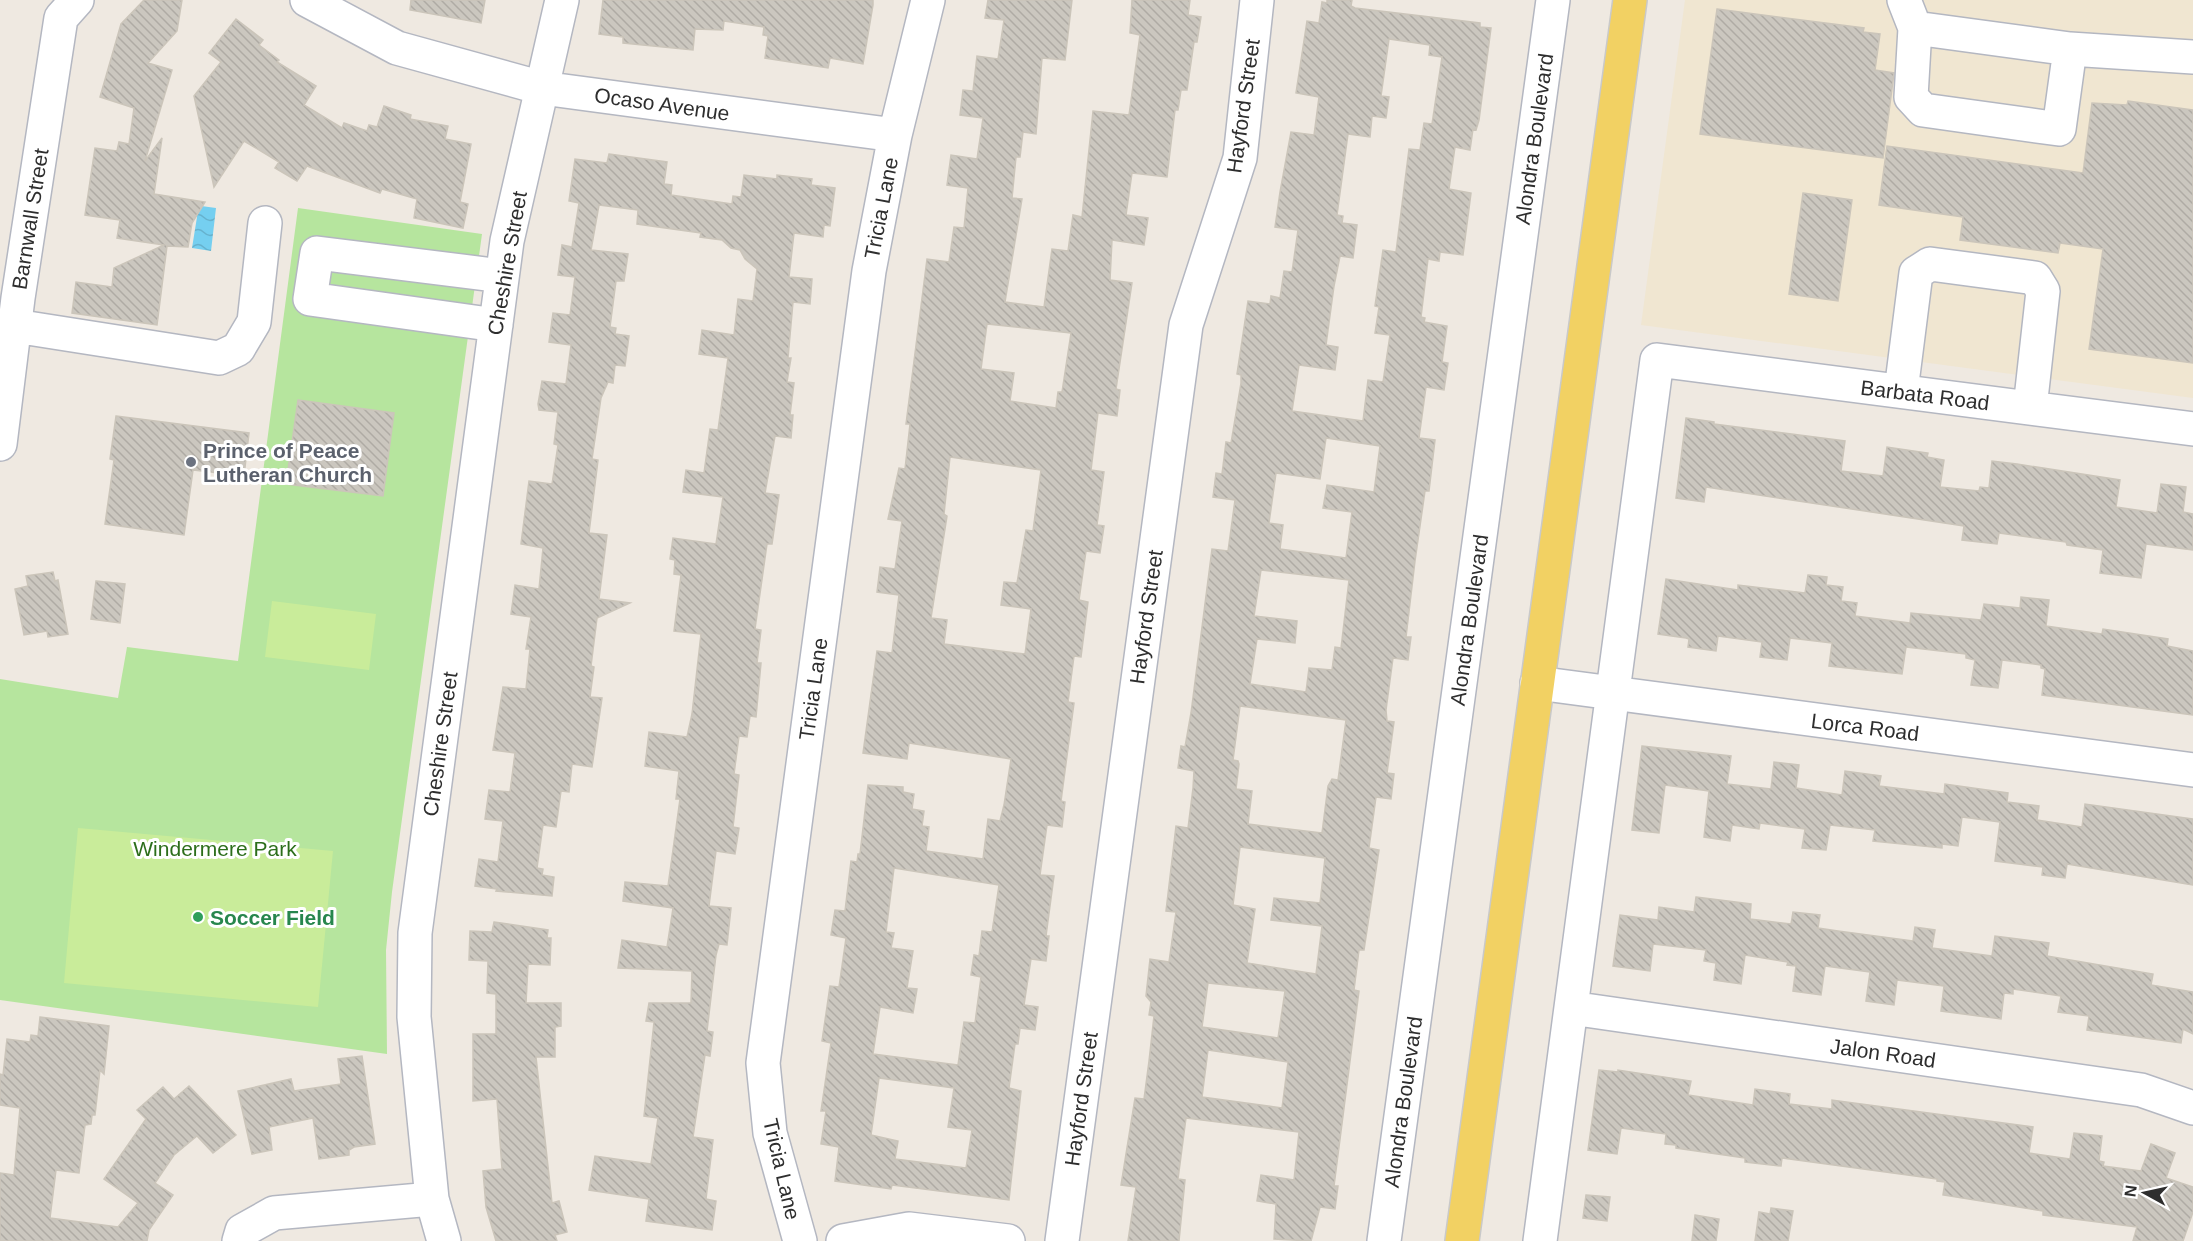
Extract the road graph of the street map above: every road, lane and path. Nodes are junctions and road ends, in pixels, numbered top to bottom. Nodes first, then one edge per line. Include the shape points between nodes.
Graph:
1 (77, 0) edge
2 (307, 0) edge
3 (562, 0) edge
4 (928, 0) edge
5 (1257, 0) edge
6 (1553, 0) edge
7 (1630, 0) edge
8 (1910, 14) edge
9 (2070, 49) junction
10 (2193, 57) edge
11 (542, 88) junction
12 (895, 135) junction
13 (265, 223) dead end
14 (502, 276) junction
15 (11, 307) edge
16 (496, 324) junction
17 (1901, 392) junction
18 (2030, 408) junction
19 (2193, 429) edge
20 (0, 444) edge
21 (1537, 683) junction
22 (1613, 695) junction
23 (2193, 770) edge
24 (1571, 1008) junction
25 (2193, 1108) edge
26 (432, 1200) junction
27 (239, 1241) edge
28 (444, 1241) edge
29 (800, 1241) edge
30 (843, 1241) edge
31 (1008, 1241) edge
32 (1062, 1241) edge
33 (1384, 1241) edge
34 (1462, 1241) edge
35 (1540, 1241) edge

1 - 15 street, Barnwall Street via 61,18
2 - 11 street, Ocaso Avenue via 397,48
3 - 11 street, Cheshire Street
4 - 12 street
5 - 32 street, Hayford Street via 1240,158 1186,325
6 - 33 street, Alondra Boulevard
7 - 21 main road
8 - 9 street
8 - 9 street via 1911,97 1923,110 2059,129
9 - 10 street
11 - 12 street, Ocaso Avenue
11 - 14 street, Cheshire Street
12 - 29 street, Tricia Lane via 869,271 763,1063 770,1134
13 - 15 street via 254,322 238,349 219,358
14 - 16 street, Cheshire Street
14 - 16 street via 317,254 310,299
15 - 20 street, Barnwall Street
16 - 26 street, Cheshire Street via 414,933 414,1017
17 - 18 street, Barbata Road
17 - 18 street via 1916,273 1930,264 2035,278 2043,291
17 - 22 street, Barbata Road via 1658,360
18 - 19 street, Barbata Road
21 - 22 street, Lorca Road
21 - 34 main road
22 - 23 street, Lorca Road
22 - 24 street
24 - 25 street, Jalon Road via 2141,1090
24 - 35 street
26 - 27 street via 274,1213 242,1231
26 - 28 street, Cheshire Street
30 - 31 street via 909,1229

